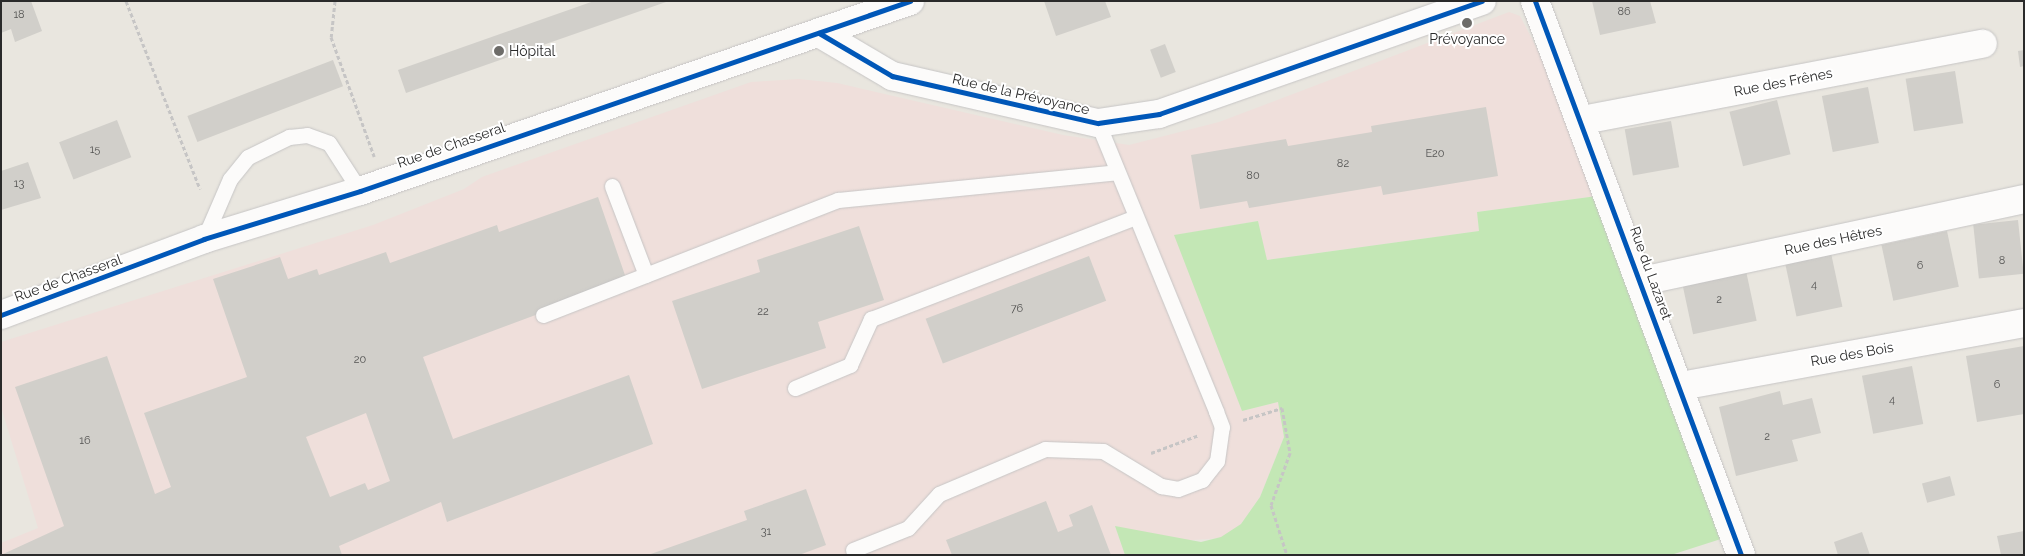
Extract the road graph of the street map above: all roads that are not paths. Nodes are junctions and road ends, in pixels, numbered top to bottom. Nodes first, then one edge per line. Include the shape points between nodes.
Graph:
1 (910, 1) edge
2 (1482, 1) edge
3 (1535, 1) edge
4 (819, 33) junction
5 (1983, 44) dead end
6 (1583, 120) junction
7 (1098, 123) junction
8 (1117, 172) junction
9 (612, 186) dead end
10 (360, 191) junction
11 (2024, 199) edge
12 (1135, 217) junction
13 (204, 239) junction
14 (646, 275) junction
15 (1642, 281) junction
16 (1, 315) edge
17 (543, 315) dead end
18 (2024, 323) edge
19 (1681, 386) junction
20 (794, 388) dead end
21 (852, 550) dead end
22 (1741, 555) edge

1 - 4 street, Rue de Chasseral
2 - 7 street, Rue de la Prévoyance via 1160,114
3 - 6 street, Rue du Lazaret
4 - 7 street, Rue de la Prévoyance via 892,76
4 - 10 street, Rue de Chasseral
5 - 6 street, Rue des Frênes
6 - 15 street, Rue du Lazaret
7 - 8 lane
8 - 12 lane
8 - 14 lane via 838,200
9 - 14 lane
10 - 13 street, Rue de Chasseral
10 - 13 lane via 329,143 307,134 289,137 248,157 230,179
11 - 15 street, Rue des Hêtres
12 - 20 lane via 872,319 850,365
12 - 21 lane via 1222,427 1220,450 1211,471 1202,480 1178,489 1161,486 1103,451 1044,449 939,494 908,528
13 - 16 street, Rue de Chasseral
14 - 17 lane
15 - 19 street, Rue du Lazaret
18 - 19 street, Rue des Bois
19 - 22 street, Rue du Lazaret

